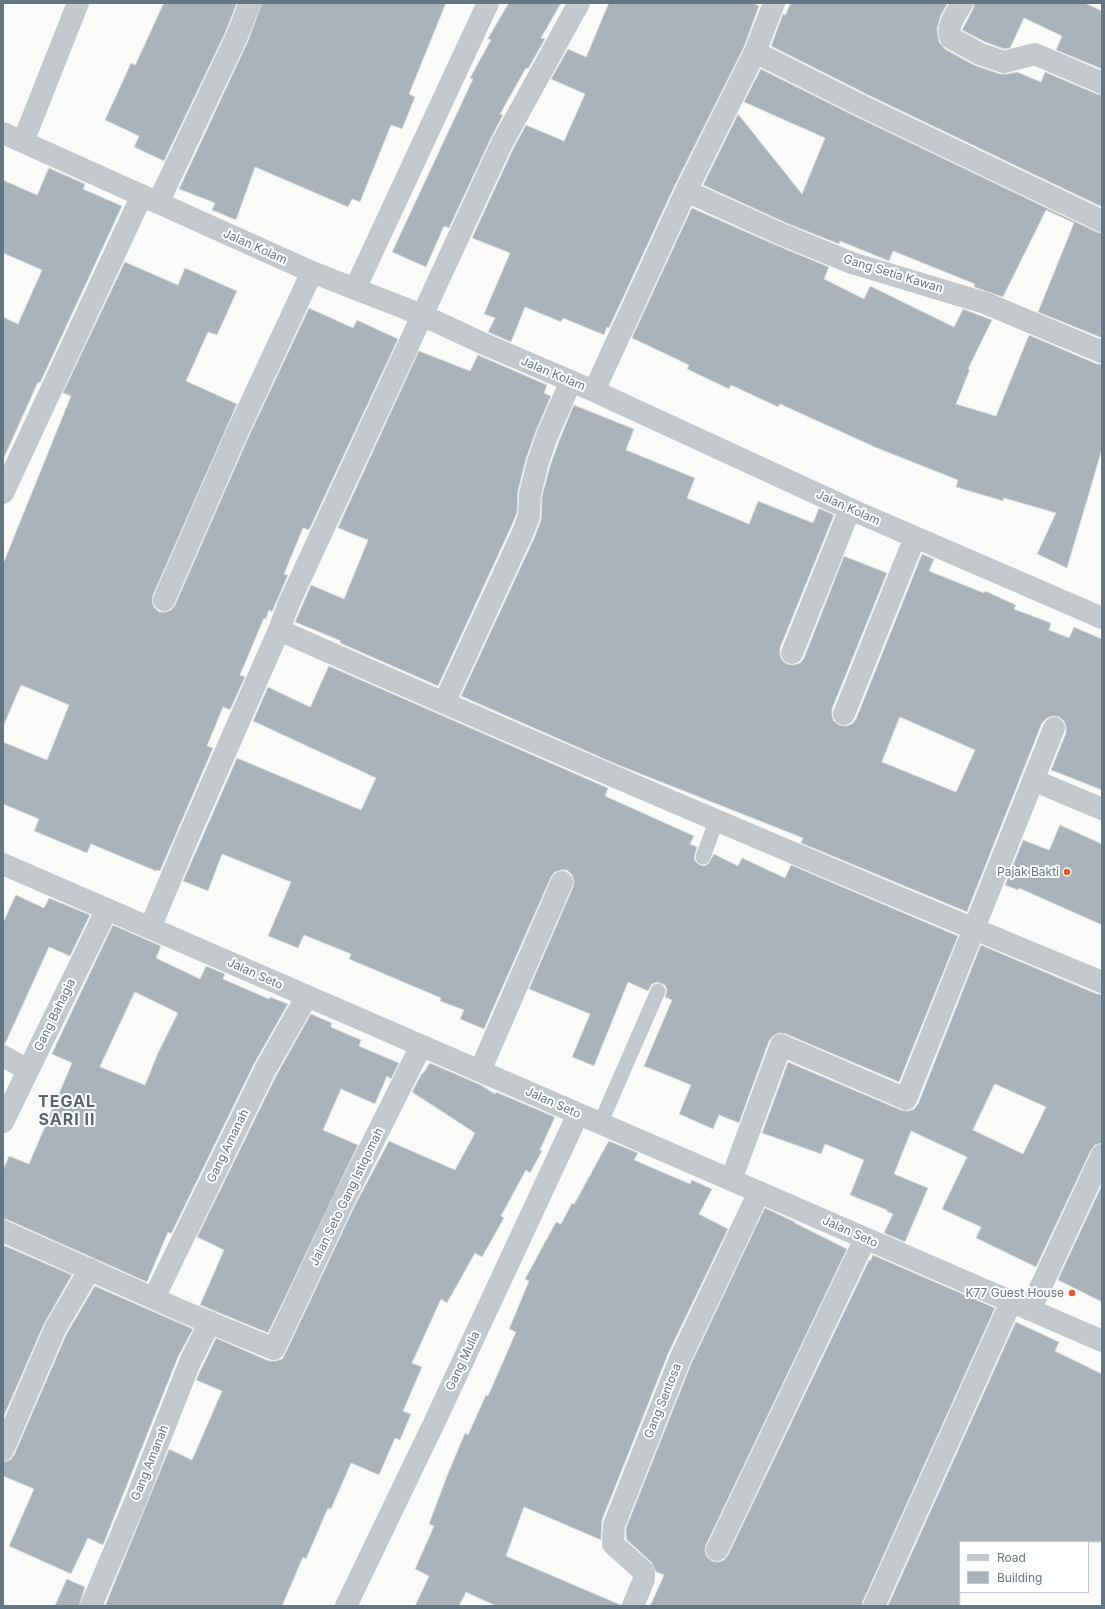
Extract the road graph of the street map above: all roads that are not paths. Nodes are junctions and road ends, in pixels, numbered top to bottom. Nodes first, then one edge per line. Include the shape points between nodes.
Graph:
1 (78, 3) edge
2 (250, 3) edge
3 (488, 3) edge
4 (579, 3) edge
5 (774, 3) edge
6 (962, 3) edge
7 (755, 52) junction
8 (1102, 84) edge
9 (3, 133) edge
10 (23, 142) junction
11 (686, 191) junction
12 (150, 199) junction
13 (1102, 221) edge
14 (312, 272) junction
15 (355, 289) junction
16 (422, 315) junction
17 (1102, 352) edge
18 (571, 381) junction
19 (594, 391) junction
20 (3, 494) edge
21 (850, 510) junction
22 (915, 536) junction
23 (164, 600) dead end
24 (1102, 618) edge
25 (279, 630) junction
26 (792, 653) dead end
27 (444, 703) junction
28 (844, 714) dead end
29 (1054, 728) dead end
30 (1033, 780) junction
31 (1102, 809) edge
32 (716, 819) junction
33 (703, 858) dead end
34 (3, 864) edge
35 (562, 882) dead end
36 (107, 909) junction
37 (150, 928) junction
38 (974, 929) junction
39 (1102, 982) edge
40 (658, 991) dead end
41 (306, 996) junction
42 (421, 1046) junction
43 (3, 1056) edge
44 (28, 1070) junction
45 (480, 1071) junction
46 (578, 1114) junction
47 (3, 1122) edge
48 (600, 1124) junction
49 (1102, 1155) edge
50 (731, 1180) junction
51 (759, 1192) junction
52 (3, 1231) edge
53 (865, 1238) junction
54 (90, 1269) junction
55 (154, 1298) junction
56 (1011, 1302) junction
57 (1030, 1310) junction
58 (210, 1322) junction
59 (1102, 1341) edge
60 (3, 1450) edge
61 (717, 1550) dead end
62 (91, 1606) edge
63 (346, 1606) edge
64 (633, 1606) edge
65 (874, 1606) edge

1 - 10 street
2 - 12 street via 237,36
3 - 15 street
4 - 16 street via 502,143
5 - 7 street
6 - 8 street via 949,28 951,38 980,54 1004,62 1035,54
7 - 11 street
7 - 13 street
9 - 10 street, Jalan Kolam
10 - 12 street, Jalan Kolam
11 - 17 street, Gang Setia Kawan via 852,263 985,303
11 - 19 street
12 - 14 street, Jalan Kolam
12 - 20 street
14 - 15 street, Jalan Kolam
14 - 23 street via 236,435
15 - 16 street, Jalan Kolam
16 - 18 street, Jalan Kolam
16 - 25 street
18 - 19 street, Jalan Kolam
18 - 27 street via 538,462 530,494 529,516 523,532
19 - 21 street, Jalan Kolam
21 - 22 street, Jalan Kolam
21 - 26 street
22 - 24 street, Jalan Kolam
22 - 28 street
25 - 27 street
25 - 37 street
27 - 32 street
29 - 30 street
30 - 31 street
30 - 38 street
32 - 33 lane
32 - 38 street
34 - 36 street, Jalan Seto
35 - 45 street
36 - 37 street, Jalan Seto
36 - 44 street, Gang Bahagia
37 - 41 street, Jalan Seto
38 - 39 street
38 - 50 street via 906,1099 782,1045
40 - 48 lane
41 - 42 street, Jalan Seto
41 - 55 street, Gang Amanah via 265,1070
42 - 45 street, Jalan Seto
42 - 58 street, Jalan Seto Gang Istiqomah via 344,1200 274,1349
43 - 44 street
44 - 47 street, Gang Bahagia
45 - 46 street, Jalan Seto
46 - 48 street, Jalan Seto
46 - 63 street, Gang Mulia
48 - 50 street, Jalan Seto
49 - 57 street
50 - 51 street, Jalan Seto
51 - 53 street, Jalan Seto
51 - 64 street, Gang Sentosa via 680,1359 614,1525 613,1544 644,1572 644,1579
52 - 54 street
53 - 56 street, Jalan Seto
53 - 61 street
54 - 55 street
54 - 60 street via 55,1329
55 - 58 street
56 - 57 street, Jalan Seto
56 - 65 street
57 - 59 street, Jalan Seto
58 - 62 street, Gang Amanah via 190,1362

